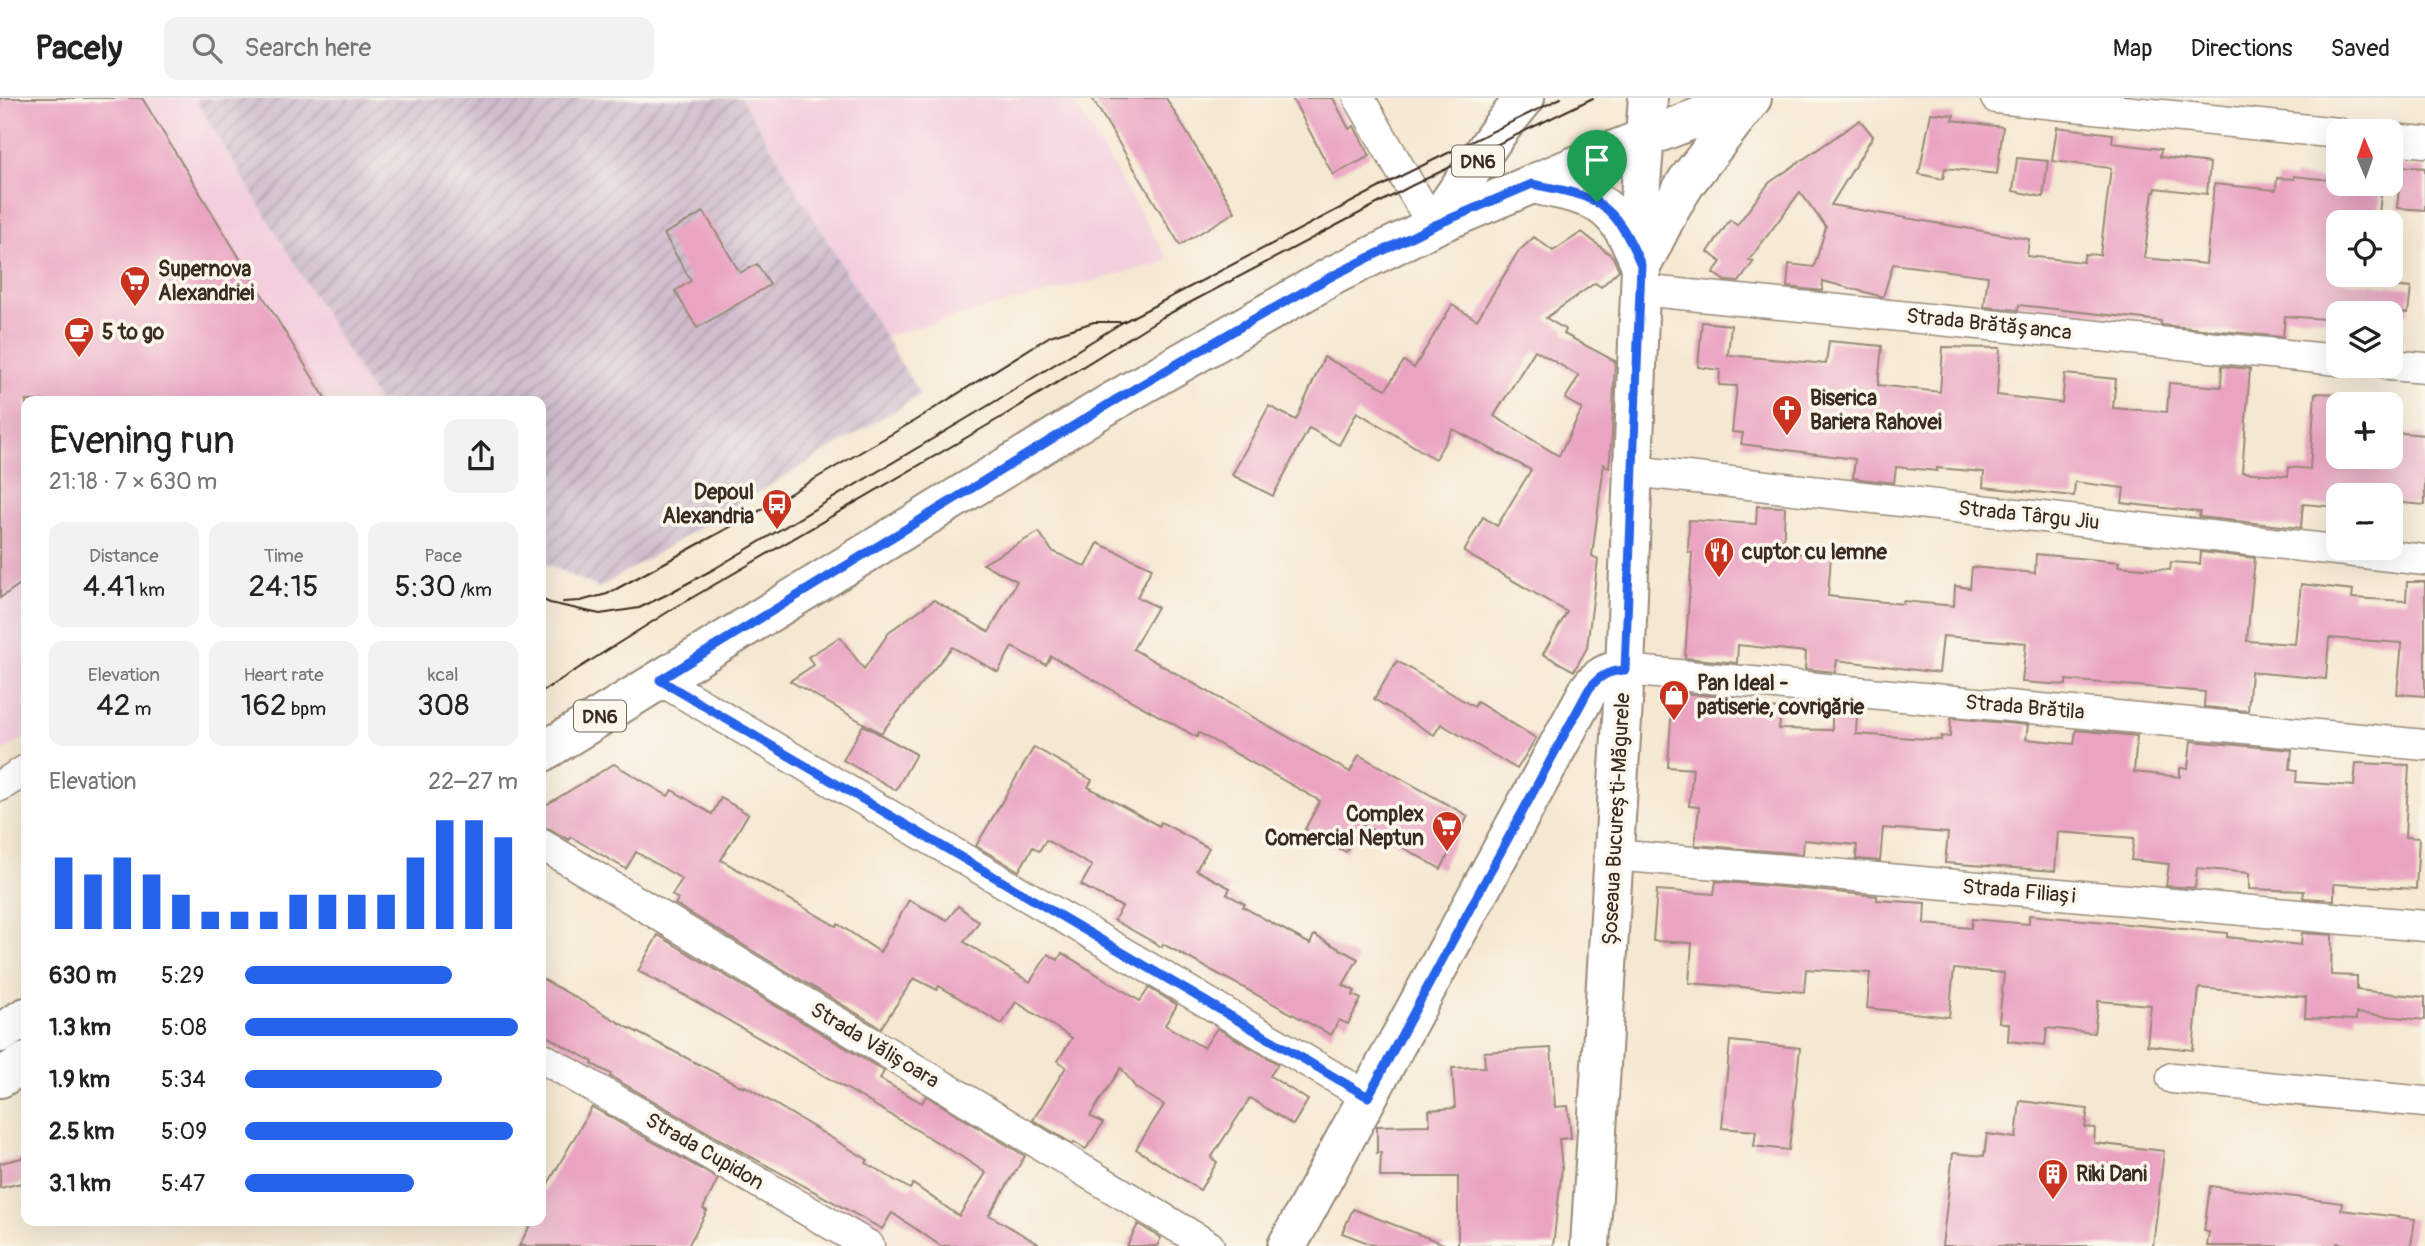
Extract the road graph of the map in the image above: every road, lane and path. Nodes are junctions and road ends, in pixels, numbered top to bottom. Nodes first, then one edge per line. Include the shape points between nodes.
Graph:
1 (1359, 98) edge
2 (1525, 98) edge
3 (1648, 98) edge
4 (1750, 98) edge
5 (1996, 98) edge
6 (2326, 132) edge
7 (1644, 139) junction
8 (2403, 140) edge
9 (2425, 142) edge
10 (1532, 184) junction
11 (1433, 226) junction
12 (1641, 278) junction
13 (2326, 358) edge
14 (2403, 366) edge
15 (2425, 368) edge
16 (1633, 471) junction
17 (2425, 560) edge
18 (1625, 670) junction
19 (660, 680) junction
20 (2425, 745) edge
21 (546, 750) edge
22 (21, 773) edge
23 (0, 786) edge
24 (546, 848) edge
25 (1614, 855) junction
26 (2425, 926) edge
27 (546, 1060) edge
28 (21, 1065) edge
29 (0, 1078) edge
30 (2172, 1078) dead end
31 (1368, 1097) junction
32 (2425, 1102) edge
33 (869, 1246) edge
34 (1209, 1246) edge
35 (1287, 1246) edge
36 (1590, 1246) edge

1 - 11 street
2 - 11 main road, DN6
3 - 7 main road, Șoseaua București-Măgurele
4 - 7 main road, DN6
4 - 12 main road, Șoseaua București-Măgurele via 1671,207
5 - 6 street
7 - 10 main road, DN6
7 - 12 main road, Șoseaua București-Măgurele
8 - 9 street
10 - 11 main road, DN6
10 - 12 main road via 1570,191 1608,208 1630,238
11 - 19 main road, DN6 via 1311,287 1124,395
12 - 13 street, Strada Brătășanca
12 - 16 main road, Șoseaua București-Măgurele
14 - 15 street
16 - 17 street, Strada Târgu Jiu
16 - 18 main road, Șoseaua București-Măgurele
18 - 20 street, Strada Brătila
18 - 25 main road, Șoseaua București-Măgurele
18 - 31 main road via 1611,671 1589,689
19 - 21 main road, DN6
19 - 31 street
22 - 23 street
24 - 34 street, Strada Vălișoara
25 - 26 street, Strada Filiași
25 - 36 main road, Șoseaua București-Măgurele
27 - 33 street, Strada Cupidon
28 - 29 main road
30 - 32 street
31 - 35 main road

